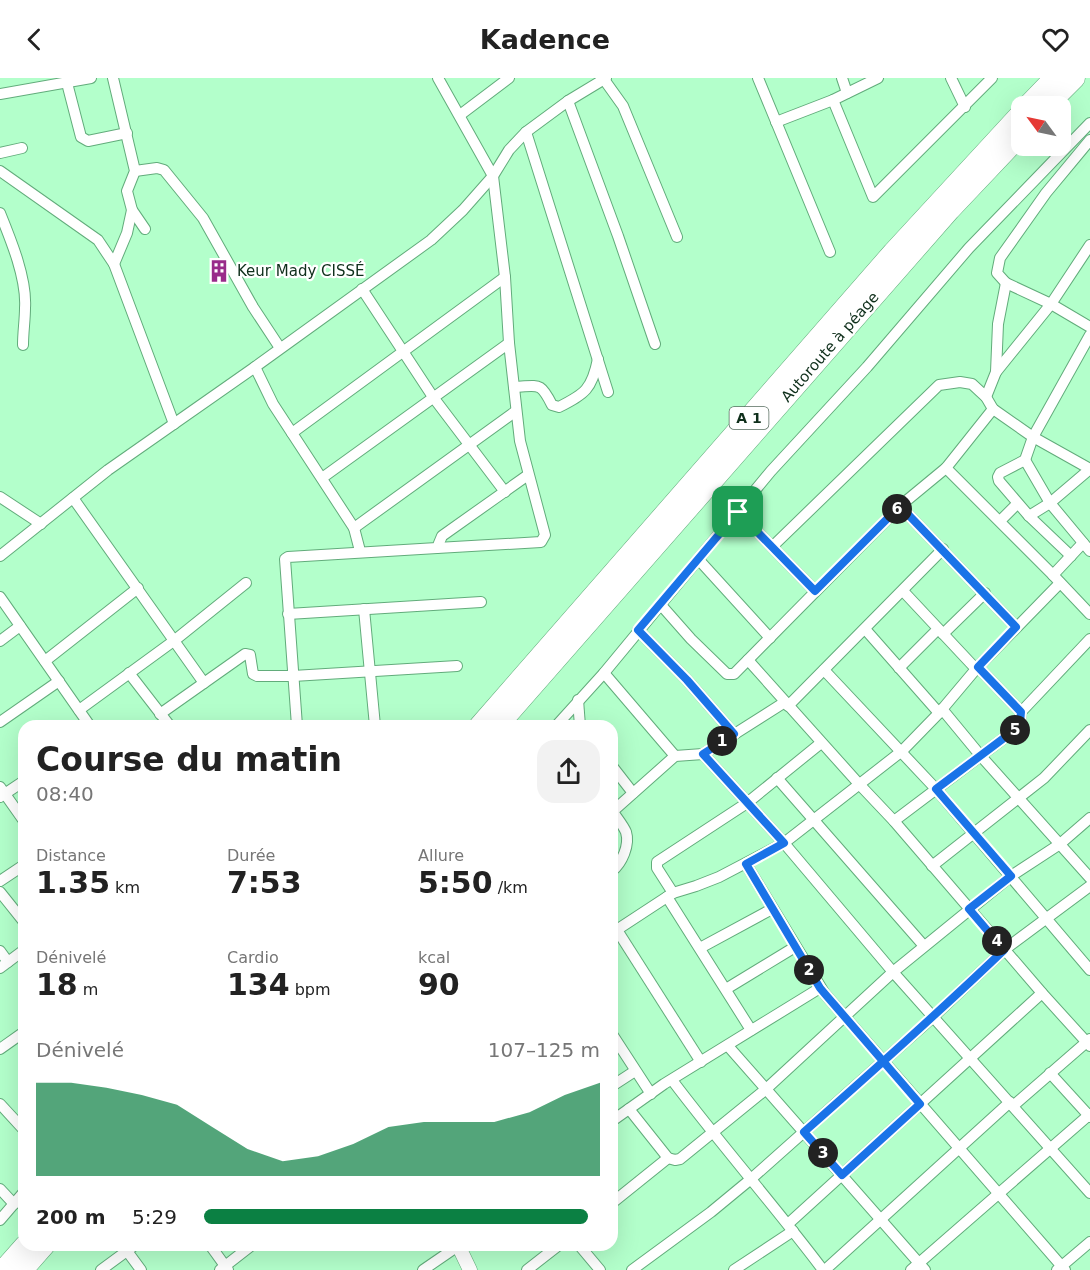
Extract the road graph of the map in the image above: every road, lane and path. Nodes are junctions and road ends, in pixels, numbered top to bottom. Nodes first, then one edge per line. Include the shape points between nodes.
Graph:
1 (91, 78) edge
2 (113, 78) edge
3 (438, 78) edge
4 (509, 78) edge
5 (604, 78) edge
6 (758, 78) edge
7 (842, 78) edge
8 (878, 78) edge
9 (951, 78) edge
10 (992, 78) edge
11 (1054, 78) edge
12 (1075, 78) edge
13 (67, 83) junction
14 (847, 93) junction
15 (0, 94) edge
16 (1037, 96) edge
17 (1057, 96) edge
18 (833, 100) junction
19 (568, 101) junction
20 (965, 107) junction
21 (460, 115) junction
22 (776, 122) junction
23 (1090, 123) edge
24 (1011, 124) edge
25 (525, 132) junction
26 (127, 133) junction
27 (1090, 140) edge
28 (1011, 146) edge
29 (22, 148) dead end
30 (0, 153) edge
31 (0, 171) edge
32 (135, 171) junction
33 (493, 176) junction
34 (132, 210) junction
35 (0, 213) edge
36 (145, 229) dead end
37 (677, 237) dead end
38 (1090, 245) edge
39 (830, 252) dead end
40 (114, 264) junction
41 (505, 278) junction
42 (1006, 283) junction
43 (362, 289) junction
44 (1051, 304) junction
45 (1090, 327) edge
46 (1090, 335) edge
47 (508, 343) junction
48 (655, 344) dead end
49 (23, 345) dead end
50 (280, 348) junction
51 (401, 351) junction
52 (598, 357) junction
53 (255, 367) junction
54 (996, 372) junction
55 (514, 387) junction
56 (608, 392) dead end
57 (433, 397) junction
58 (986, 397) junction
59 (993, 409) junction
60 (516, 411) junction
61 (174, 424) junction
62 (292, 433) junction
63 (1033, 437) junction
64 (470, 445) junction
65 (1025, 460) junction
66 (946, 468) junction
67 (1090, 469) edge
68 (528, 475) junction
69 (322, 478) junction
70 (505, 492) junction
71 (0, 497) edge
72 (74, 498) junction
73 (1050, 503) junction
74 (1017, 504) junction
75 (900, 506) junction
76 (738, 512) junction
77 (1029, 516) junction
78 (1000, 521) junction
79 (41, 524) junction
80 (354, 528) junction
81 (773, 546) junction
82 (437, 548) junction
83 (943, 549) junction
84 (1088, 549) edge
85 (360, 551) junction
86 (0, 556) edge
87 (1071, 556) junction
88 (699, 560) junction
89 (1057, 579) junction
90 (246, 583) dead end
91 (138, 588) junction
92 (815, 591) junction
93 (903, 591) junction
94 (985, 593) junction
95 (0, 597) edge
96 (481, 602) dead end
97 (661, 604) junction
98 (364, 609) junction
99 (288, 614) junction
100 (1090, 614) edge
101 (20, 626) junction
102 (1016, 627) junction
103 (865, 629) junction
104 (638, 630) junction
105 (941, 631) junction
106 (770, 638) junction
107 (1090, 639) edge
108 (175, 640) junction
109 (0, 641) edge
110 (748, 660) junction
111 (45, 662) junction
112 (458, 666) dead end
113 (899, 668) junction
114 (977, 668) junction
115 (825, 670) junction
116 (370, 671) junction
117 (129, 673) junction
118 (604, 673) junction
119 (293, 676) junction
120 (59, 681) junction
121 (204, 683) junction
122 (578, 700) junction
123 (787, 704) junction
124 (79, 710) junction
125 (940, 711) junction
126 (1021, 712) junction
127 (160, 714) junction
128 (86, 720) edge
129 (165, 720) edge
130 (297, 720) edge
131 (374, 720) edge
132 (484, 720) edge
133 (503, 720) edge
134 (561, 720) edge
135 (580, 720) edge
136 (0, 722) edge
137 (1090, 729) edge
138 (734, 734) junction
139 (821, 742) junction
140 (902, 751) junction
141 (703, 754) junction
142 (980, 755) junction
143 (675, 756) junction
144 (618, 774) edge
145 (777, 778) junction
146 (18, 784) edge
147 (859, 784) junction
148 (936, 789) junction
149 (2, 793) edge
150 (633, 793) junction
151 (1019, 799) junction
152 (747, 803) junction
153 (618, 807) edge
154 (18, 813) edge
155 (1090, 818) edge
156 (618, 820) edge
157 (813, 820) junction
158 (894, 821) junction
159 (974, 834) junction
160 (784, 843) junction
161 (1060, 844) junction
162 (746, 864) junction
163 (618, 865) edge
164 (932, 866) junction
165 (18, 869) edge
166 (1011, 876) junction
167 (1090, 878) edge
168 (0, 881) edge
169 (1090, 886) edge
170 (0, 892) edge
171 (670, 895) junction
172 (772, 909) junction
173 (969, 909) junction
174 (18, 914) edge
175 (1048, 918) junction
176 (618, 929) edge
177 (618, 939) edge
178 (924, 946) junction
179 (795, 947) junction
180 (700, 948) junction
181 (1004, 950) junction
182 (0, 951) edge
183 (18, 954) edge
184 (4, 965) edge
185 (1090, 970) edge
186 (893, 972) junction
187 (820, 988) junction
188 (726, 989) junction
189 (1042, 993) junction
190 (845, 1017) junction
191 (933, 1017) junction
192 (751, 1030) junction
193 (18, 1038) edge
194 (1089, 1042) edge
195 (618, 1044) edge
196 (728, 1046) junction
197 (0, 1049) edge
198 (971, 1058) junction
199 (702, 1062) junction
200 (884, 1062) junction
201 (635, 1071) junction
202 (1050, 1073) junction
203 (672, 1080) junction
204 (618, 1082) edge
205 (765, 1090) junction
206 (651, 1094) junction
207 (0, 1104) edge
208 (920, 1104) junction
209 (1012, 1104) junction
210 (629, 1109) junction
211 (1090, 1115) edge
212 (618, 1117) edge
213 (18, 1124) edge
214 (804, 1132) junction
215 (712, 1133) junction
216 (959, 1148) junction
217 (1051, 1149) junction
218 (668, 1158) junction
219 (842, 1175) junction
220 (752, 1179) junction
221 (0, 1189) edge
222 (1090, 1193) edge
223 (999, 1194) junction
224 (618, 1198) edge
225 (18, 1199) edge
226 (14, 1204) junction
227 (0, 1220) edge
228 (881, 1220) junction
229 (791, 1228) junction
230 (1090, 1242) edge
231 (20, 1251) edge
232 (40, 1251) edge
233 (127, 1251) edge
234 (132, 1251) edge
235 (214, 1251) edge
236 (245, 1251) edge
237 (450, 1251) edge
238 (461, 1251) edge
239 (551, 1251) edge
240 (584, 1251) edge
241 (918, 1268) edge
242 (224, 1269) edge
243 (1061, 1269) edge
244 (3, 1270) edge
245 (23, 1270) edge
246 (101, 1270) edge
247 (141, 1270) edge
248 (423, 1270) edge
249 (470, 1270) edge
250 (527, 1270) edge
251 (600, 1270) edge
252 (632, 1270) edge
253 (734, 1270) edge
254 (824, 1270) edge

1 - 13 street
2 - 26 street
3 - 21 street
4 - 21 street
5 - 19 street
5 - 37 street via 623,106
6 - 22 street
7 - 14 street
8 - 14 street
9 - 20 street
10 - 20 street
11 - 16 highway
12 - 17 highway
13 - 15 street
13 - 26 street via 84,140
14 - 18 street
18 - 20 street via 873,197
18 - 22 street
19 - 25 street
19 - 48 street
21 - 33 street
22 - 39 street
23 - 76 street via 969,248
24 - 132 highway, A 1 via 900,243
25 - 33 street
25 - 52 street
26 - 32 street
27 - 42 street via 1000,258 997,273
28 - 133 highway, Autoroute à péage / A 1 via 950,210
29 - 30 street
31 - 40 street via 98,240
32 - 34 street via 127,191
32 - 50 street via 164,170 203,218
33 - 41 street
33 - 43 street via 431,240
34 - 36 street
34 - 40 street
35 - 49 street via 24,289
38 - 44 street
40 - 61 street
41 - 47 street
41 - 51 street
42 - 44 street
42 - 54 street via 998,324
43 - 50 street
43 - 51 street
44 - 45 street
44 - 54 street
46 - 63 street
47 - 55 street
47 - 57 street
50 - 53 street
51 - 57 street
51 - 62 street
52 - 55 street via 592,383 577,398 559,407 552,405 540,386
52 - 56 street
53 - 61 street
53 - 62 street
54 - 58 street
55 - 60 street
57 - 64 street
57 - 69 street
58 - 59 street
58 - 81 street via 972,384 939,385
59 - 63 street
59 - 66 street
60 - 64 street
60 - 68 street
61 - 72 street
62 - 69 street
63 - 65 street
63 - 67 street
64 - 70 street
64 - 80 street
65 - 73 street
65 - 74 street via 998,477
66 - 75 street
66 - 78 street
67 - 73 street
68 - 70 street
68 - 82 street via 545,535 542,542
69 - 80 street
70 - 82 street via 442,536
71 - 79 street
72 - 79 street
72 - 91 street
73 - 77 street
73 - 84 street
74 - 77 street
74 - 78 street
75 - 83 street
75 - 92 street
76 - 81 street
76 - 88 street
77 - 87 street
78 - 89 street
79 - 86 street
80 - 85 street
81 - 92 street
82 - 85 street
83 - 93 street
83 - 94 street
84 - 87 street
85 - 99 street via 288,556
87 - 89 street
88 - 97 street
88 - 106 street
89 - 100 street
89 - 102 street
90 - 108 street
91 - 108 street
91 - 111 street
92 - 106 street
93 - 103 street
93 - 105 street
94 - 102 street
94 - 105 street
95 - 101 street
96 - 98 street
97 - 104 street
97 - 110 street via 727,674 734,674
98 - 99 street
98 - 116 street
99 - 119 street
101 - 109 street
101 - 111 street
102 - 114 street
103 - 113 street
103 - 115 street
104 - 118 street
104 - 138 street
105 - 113 street
105 - 114 street
106 - 110 street
107 - 126 street
108 - 117 street
108 - 121 street
110 - 123 street
111 - 120 street
112 - 116 street
113 - 125 street
114 - 125 street
114 - 126 street
115 - 123 street
115 - 140 street
116 - 119 street
116 - 131 street
117 - 124 street
117 - 127 street
118 - 122 street
118 - 143 street
119 - 121 street via 254,676 250,656 245,654
119 - 130 street
120 - 124 street
120 - 136 street
121 - 127 street
122 - 134 street
122 - 135 street
123 - 138 street
123 - 139 street
124 - 128 street
125 - 140 street
125 - 142 street
126 - 142 street via 1016,729
127 - 129 street
137 - 151 street
138 - 141 street
139 - 145 street
139 - 147 street
140 - 147 street
140 - 148 street
141 - 143 street
141 - 152 street
142 - 148 street
142 - 151 street
143 - 150 street
144 - 150 street
145 - 152 street
145 - 157 street
146 - 149 street
147 - 157 street
147 - 158 street
148 - 158 street
148 - 159 street
149 - 154 street
150 - 153 street
151 - 159 street
151 - 161 street
152 - 160 street
152 - 171 street via 657,862
155 - 161 street
156 - 163 street via 627,840
157 - 160 street
157 - 178 street
158 - 164 street
159 - 164 street
159 - 166 street
160 - 162 street
160 - 186 street
161 - 166 street
161 - 167 street
162 - 171 street
162 - 172 street
164 - 173 street
165 - 168 street
166 - 173 street
166 - 175 street
169 - 175 street
170 - 174 street
171 - 176 street
171 - 180 street
172 - 179 street
172 - 180 street
173 - 178 street
173 - 181 street
175 - 181 street
175 - 185 street
177 - 199 street
178 - 186 street
179 - 187 street
179 - 188 street
180 - 188 street
181 - 189 street
181 - 191 street
182 - 184 street
183 - 184 street
186 - 190 street
186 - 191 street
187 - 190 street
187 - 192 street
188 - 192 street
189 - 194 street
189 - 198 street
190 - 200 street
190 - 205 street
191 - 198 street
191 - 200 street
192 - 196 street
193 - 197 street
194 - 202 street
195 - 201 street
196 - 199 street
196 - 205 street
198 - 208 street
198 - 209 street
199 - 203 street
200 - 208 street
200 - 214 street
201 - 204 street
201 - 206 street
202 - 209 street
202 - 211 street
203 - 206 street
203 - 215 street
205 - 214 street
205 - 215 street
206 - 210 street
207 - 213 street
208 - 216 street
208 - 219 street
209 - 216 street
209 - 217 street
210 - 212 street
210 - 218 street
211 - 217 street
214 - 219 street
214 - 220 street
215 - 218 street via 680,1159
215 - 220 street
216 - 223 street
216 - 228 street
217 - 222 street
217 - 223 street
218 - 224 street
219 - 228 street
219 - 229 street
220 - 229 street
220 - 252 street
221 - 226 street
223 - 241 street
223 - 243 street
225 - 226 street
226 - 227 street
228 - 241 street
228 - 254 street
229 - 253 street
229 - 254 street
230 - 243 street
231 - 244 highway
232 - 245 highway
233 - 246 street
234 - 247 street
235 - 242 street
236 - 242 street
237 - 248 street
238 - 249 street
239 - 250 street
240 - 251 street

